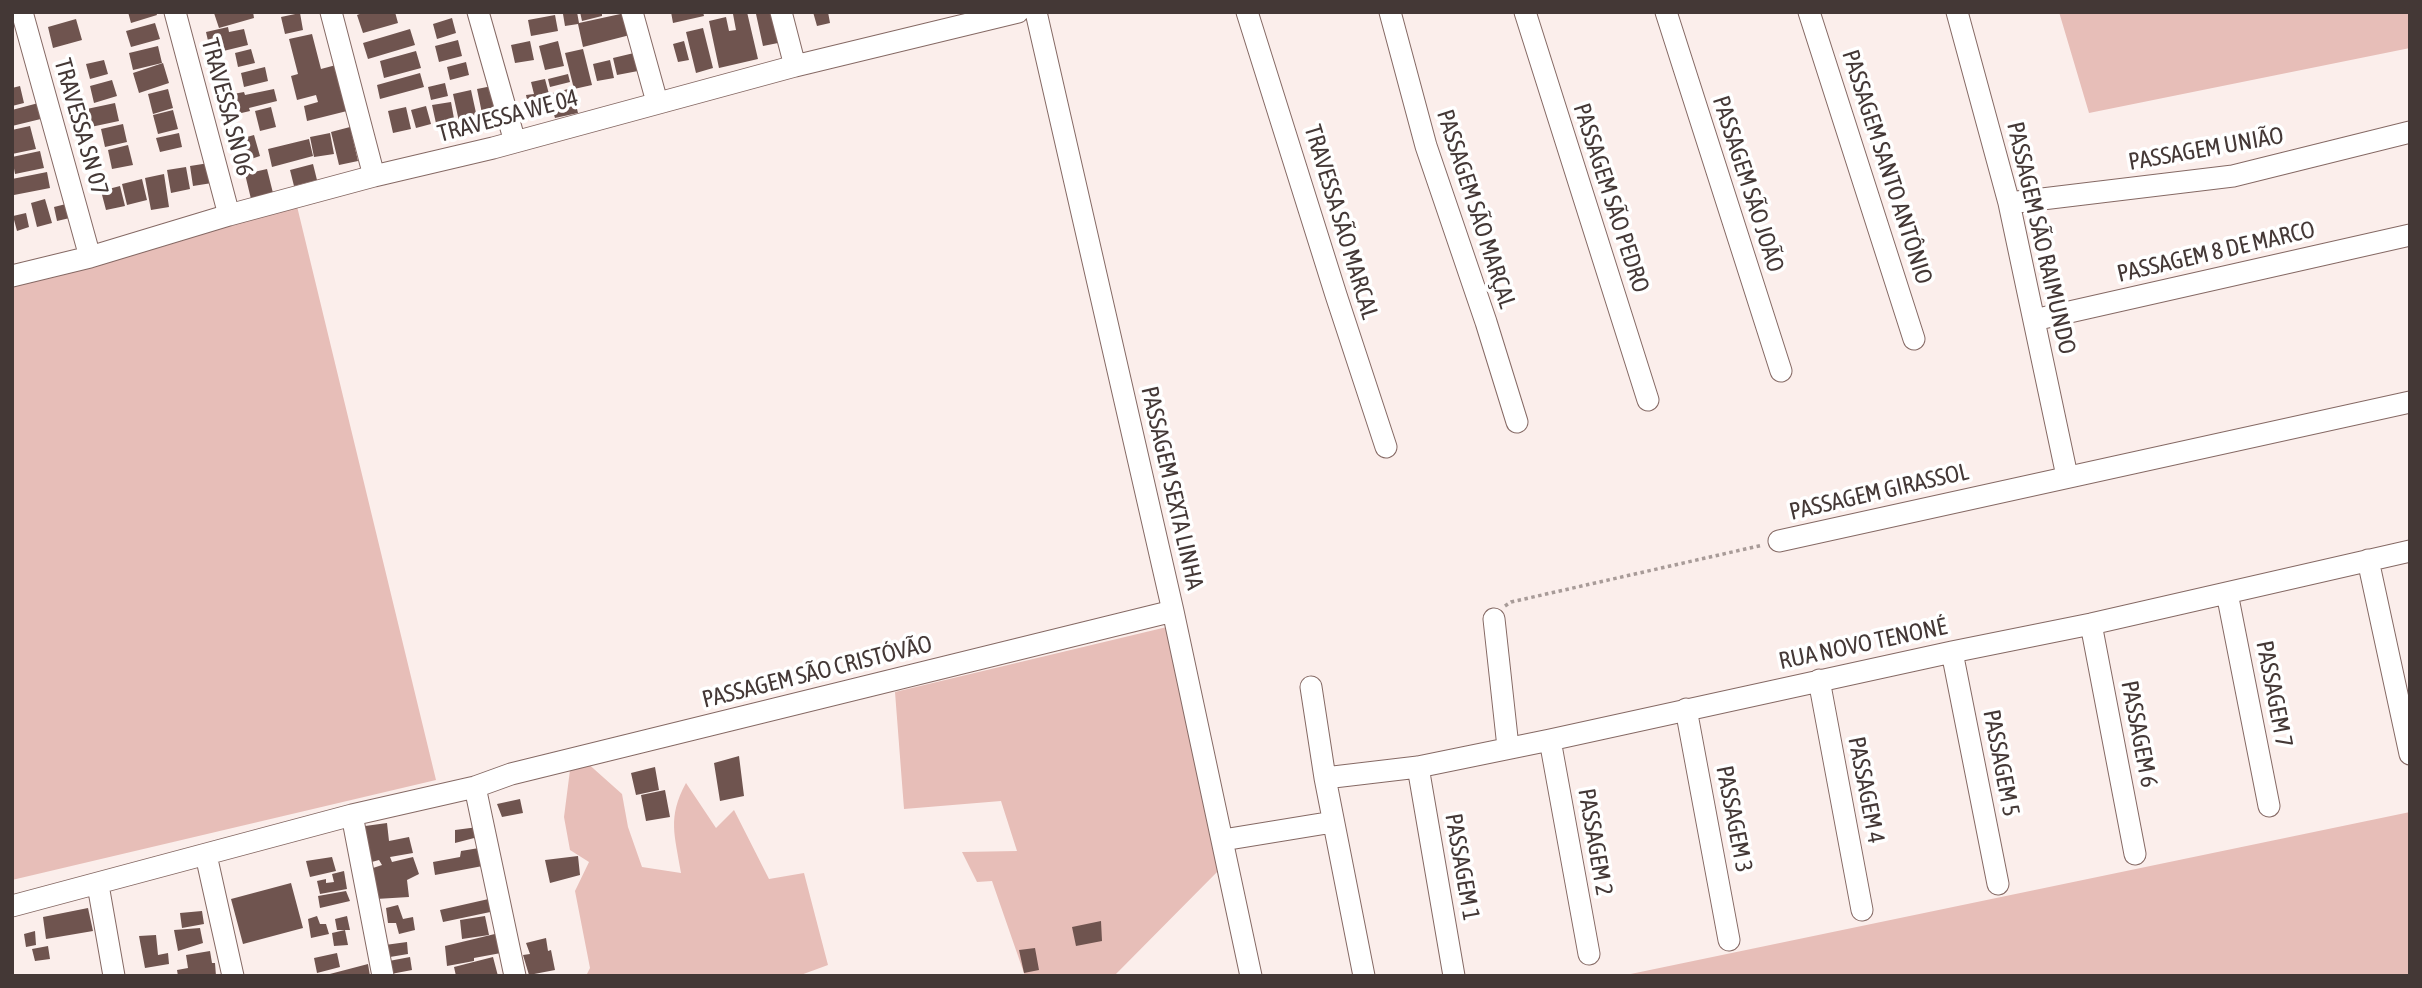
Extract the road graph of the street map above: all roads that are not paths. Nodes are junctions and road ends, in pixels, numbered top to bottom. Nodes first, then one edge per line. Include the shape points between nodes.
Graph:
1 (22, 12) edge
2 (175, 12) edge
3 (331, 12) edge
4 (478, 12) edge
5 (632, 12) edge
6 (781, 12) edge
7 (1018, 12) edge
8 (1036, 12) edge
9 (1247, 12) edge
10 (1390, 12) edge
11 (1525, 12) edge
12 (1666, 12) edge
13 (1809, 12) edge
14 (1956, 12) edge
15 (934, 22) edge
16 (795, 66) junction
17 (657, 103) junction
18 (2410, 132) edge
19 (515, 142) junction
20 (374, 176) junction
21 (2009, 203) junction
22 (229, 215) junction
23 (2410, 235) edge
24 (90, 257) junction
25 (12, 276) edge
26 (2034, 320) junction
27 (1914, 339) dead end
28 (1781, 371) dead end
29 (1648, 400) dead end
30 (2410, 402) edge
31 (1517, 422) dead end
32 (1386, 447) dead end
33 (2067, 476) junction
34 (1779, 541) road end
35 (2410, 551) edge
36 (2368, 560) junction
37 (2227, 593) junction
38 (1173, 611) junction
39 (1494, 619) road end
40 (2091, 624) junction
41 (1952, 652) junction
42 (1819, 680) junction
43 (1311, 687) dead end
44 (1686, 709) junction
45 (1550, 740) junction
46 (1508, 747) junction
47 (2410, 754) edge
48 (1418, 767) junction
49 (1325, 778) junction
50 (475, 787) junction
51 (2269, 806) dead end
52 (352, 815) junction
53 (1333, 822) junction
54 (1223, 840) junction
55 (206, 855) junction
56 (2135, 855) dead end
57 (1998, 884) dead end
58 (97, 885) junction
59 (12, 906) edge
60 (1862, 910) dead end
61 (1729, 940) dead end
62 (1588, 954) dead end
63 (114, 976) edge
64 (233, 976) edge
65 (383, 976) edge
66 (515, 976) edge
67 (1251, 976) edge
68 (1364, 976) edge
69 (1454, 976) edge

1 - 24 street, TRAVESSA SN 07
2 - 22 street, TRAVESSA SN 06
3 - 20 street
4 - 19 street
5 - 17 street
6 - 16 street
7 - 15 street, TRAVESSA WE 04
8 - 38 street, PASSAGEM SEXTA LINHA
9 - 32 street, TRAVESSA SÃO MARCAL
10 - 31 street, PASSAGEM SÃO MARÇAL via 1426,146
11 - 29 street, PASSAGEM SÃO PEDRO
12 - 28 street, PASSAGEM SÃO JOÃO
13 - 27 street, PASSAGEM SANTO ANTÔNIO
14 - 21 street, PASSAGEM SÃO RAIMUNDO
15 - 16 street, TRAVESSA WE 04
16 - 17 street, TRAVESSA WE 04
17 - 19 street, TRAVESSA WE 04
18 - 21 street, PASSAGEM UNIÃO via 2233,176
19 - 20 street, TRAVESSA WE 04
20 - 22 street, TRAVESSA WE 04
21 - 26 street, PASSAGEM SÃO RAIMUNDO
22 - 24 street, TRAVESSA WE 04
23 - 26 street, PASSAGEM 8 DE MARCO
24 - 25 street, TRAVESSA WE 04
26 - 33 street, PASSAGEM SÃO RAIMUNDO
30 - 33 street, PASSAGEM GIRASSOL
33 - 34 street, PASSAGEM GIRASSOL
35 - 36 street, RUA NOVO TENONÉ
36 - 37 street, RUA NOVO TENONÉ
36 - 47 street
37 - 40 street, RUA NOVO TENONÉ
37 - 51 street, PASSAGEM 7
38 - 50 street, PASSAGEM SÃO CRISTÓVÃO via 511,774
38 - 54 street, PASSAGEM SEXTA LINHA
39 - 46 street
40 - 41 street, RUA NOVO TENONÉ
40 - 56 street, PASSAGEM 6
41 - 42 street, RUA NOVO TENONÉ
41 - 57 street, PASSAGEM 5
42 - 44 street, RUA NOVO TENONÉ
42 - 60 street, PASSAGEM 4
43 - 49 street
44 - 45 street, RUA NOVO TENONÉ
44 - 61 street, PASSAGEM 3
45 - 46 street, RUA NOVO TENONÉ
45 - 62 street, PASSAGEM 2
46 - 48 street, RUA NOVO TENONÉ
48 - 49 street, RUA NOVO TENONÉ
48 - 69 street, PASSAGEM 1
49 - 53 street
50 - 52 street, PASSAGEM SÃO CRISTÓVÃO
50 - 66 street
52 - 55 street, PASSAGEM SÃO CRISTÓVÃO
52 - 65 street
53 - 54 street
53 - 68 street
54 - 67 street, PASSAGEM SEXTA LINHA
55 - 58 street, PASSAGEM SÃO CRISTÓVÃO
55 - 64 street
58 - 59 street, PASSAGEM SÃO CRISTÓVÃO
58 - 63 street

